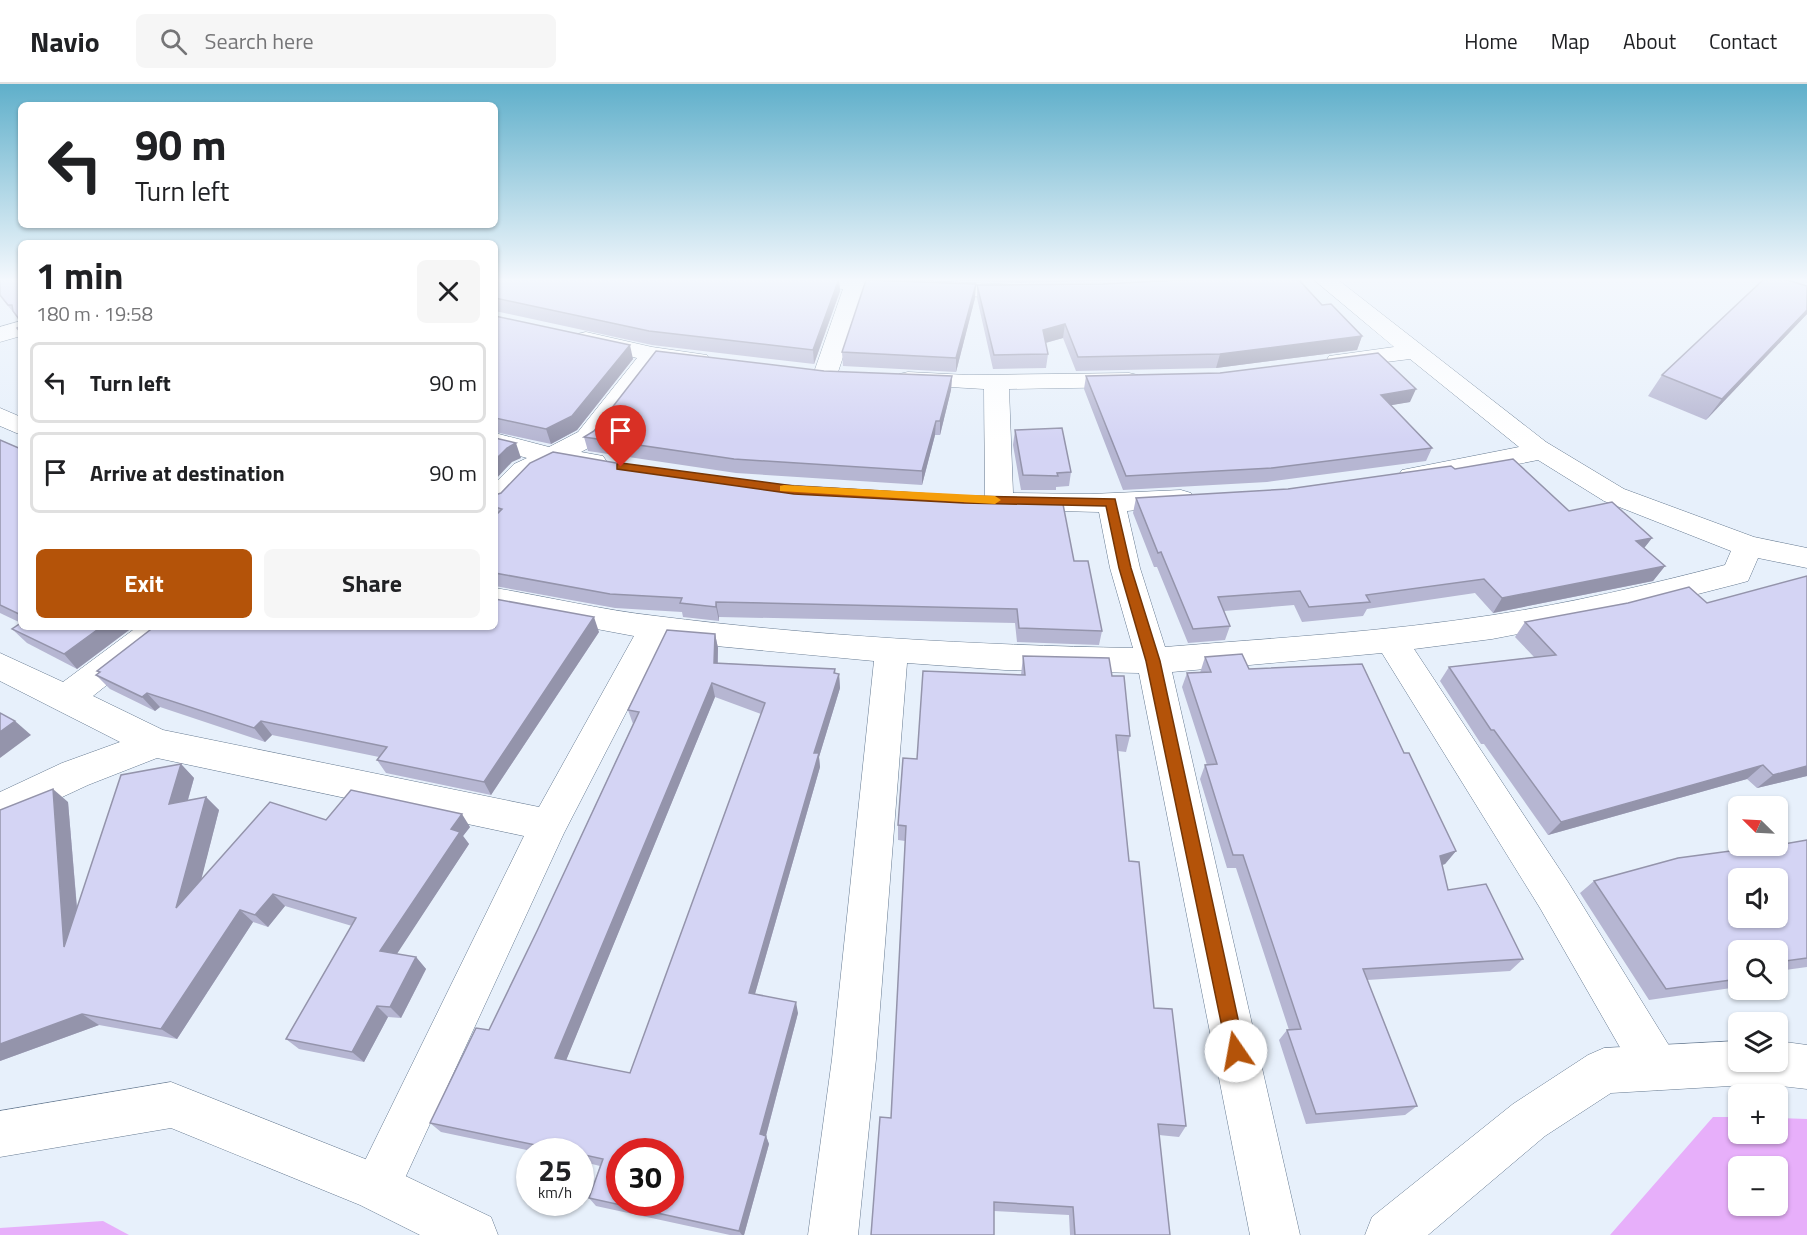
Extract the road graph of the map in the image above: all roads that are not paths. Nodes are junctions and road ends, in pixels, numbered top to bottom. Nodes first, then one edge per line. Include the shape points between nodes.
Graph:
1 (840, 333) edge
2 (1393, 333) edge
3 (562, 334) edge
4 (1417, 351) junction
5 (652, 354) junction
6 (721, 362) edge
7 (1310, 365) edge
8 (826, 374) edge
9 (885, 378) edge
10 (1150, 380) edge
11 (996, 382) junction
12 (18, 399) edge
13 (0, 405) edge
14 (0, 416) edge
15 (18, 425) edge
16 (498, 442) edge
17 (1543, 451) junction
18 (552, 456) junction
19 (621, 467) edge
20 (1382, 480) edge
21 (498, 497) edge
22 (1205, 497) edge
23 (1111, 502) junction
24 (1748, 546) junction
25 (1807, 558) edge
26 (498, 600) edge
27 (654, 628) junction
28 (155, 630) edge
29 (1391, 640) junction
30 (892, 650) junction
31 (1153, 661) junction
32 (0, 666) edge
33 (66, 698) junction
34 (156, 743) junction
35 (0, 810) edge
36 (549, 825) junction
37 (1728, 1064) edge
38 (1788, 1065) edge
39 (1807, 1067) edge
40 (1657, 1068) junction
41 (0, 1134) edge
42 (376, 1187) junction
43 (473, 1235) edge
44 (833, 1235) edge
45 (1275, 1235) edge
46 (1390, 1235) edge

1 - 8 street
2 - 4 street
3 - 5 street
4 - 7 street
4 - 17 street
5 - 6 street
5 - 18 street via 587,438
9 - 11 street
10 - 11 street
11 - 23 street via 987,500
12 - 13 street
14 - 15 street
16 - 18 street
17 - 20 street
17 - 24 street via 1614,495
18 - 19 street
18 - 21 street via 524,470
22 - 23 street
23 - 31 street via 1125,568
24 - 25 street
24 - 29 street via 1737,573 1616,604 1492,627
26 - 27 street
27 - 30 street
27 - 36 street
28 - 33 street
29 - 31 street
29 - 40 street via 1554,895
30 - 31 street via 1005,658
30 - 44 street via 854,1059
31 - 45 street
32 - 33 street
33 - 34 street
34 - 35 street via 75,774
34 - 36 street
36 - 42 street
37 - 40 street
38 - 39 street
40 - 46 street via 1604,1071 1529,1119
41 - 42 street via 171,1105
42 - 43 street

